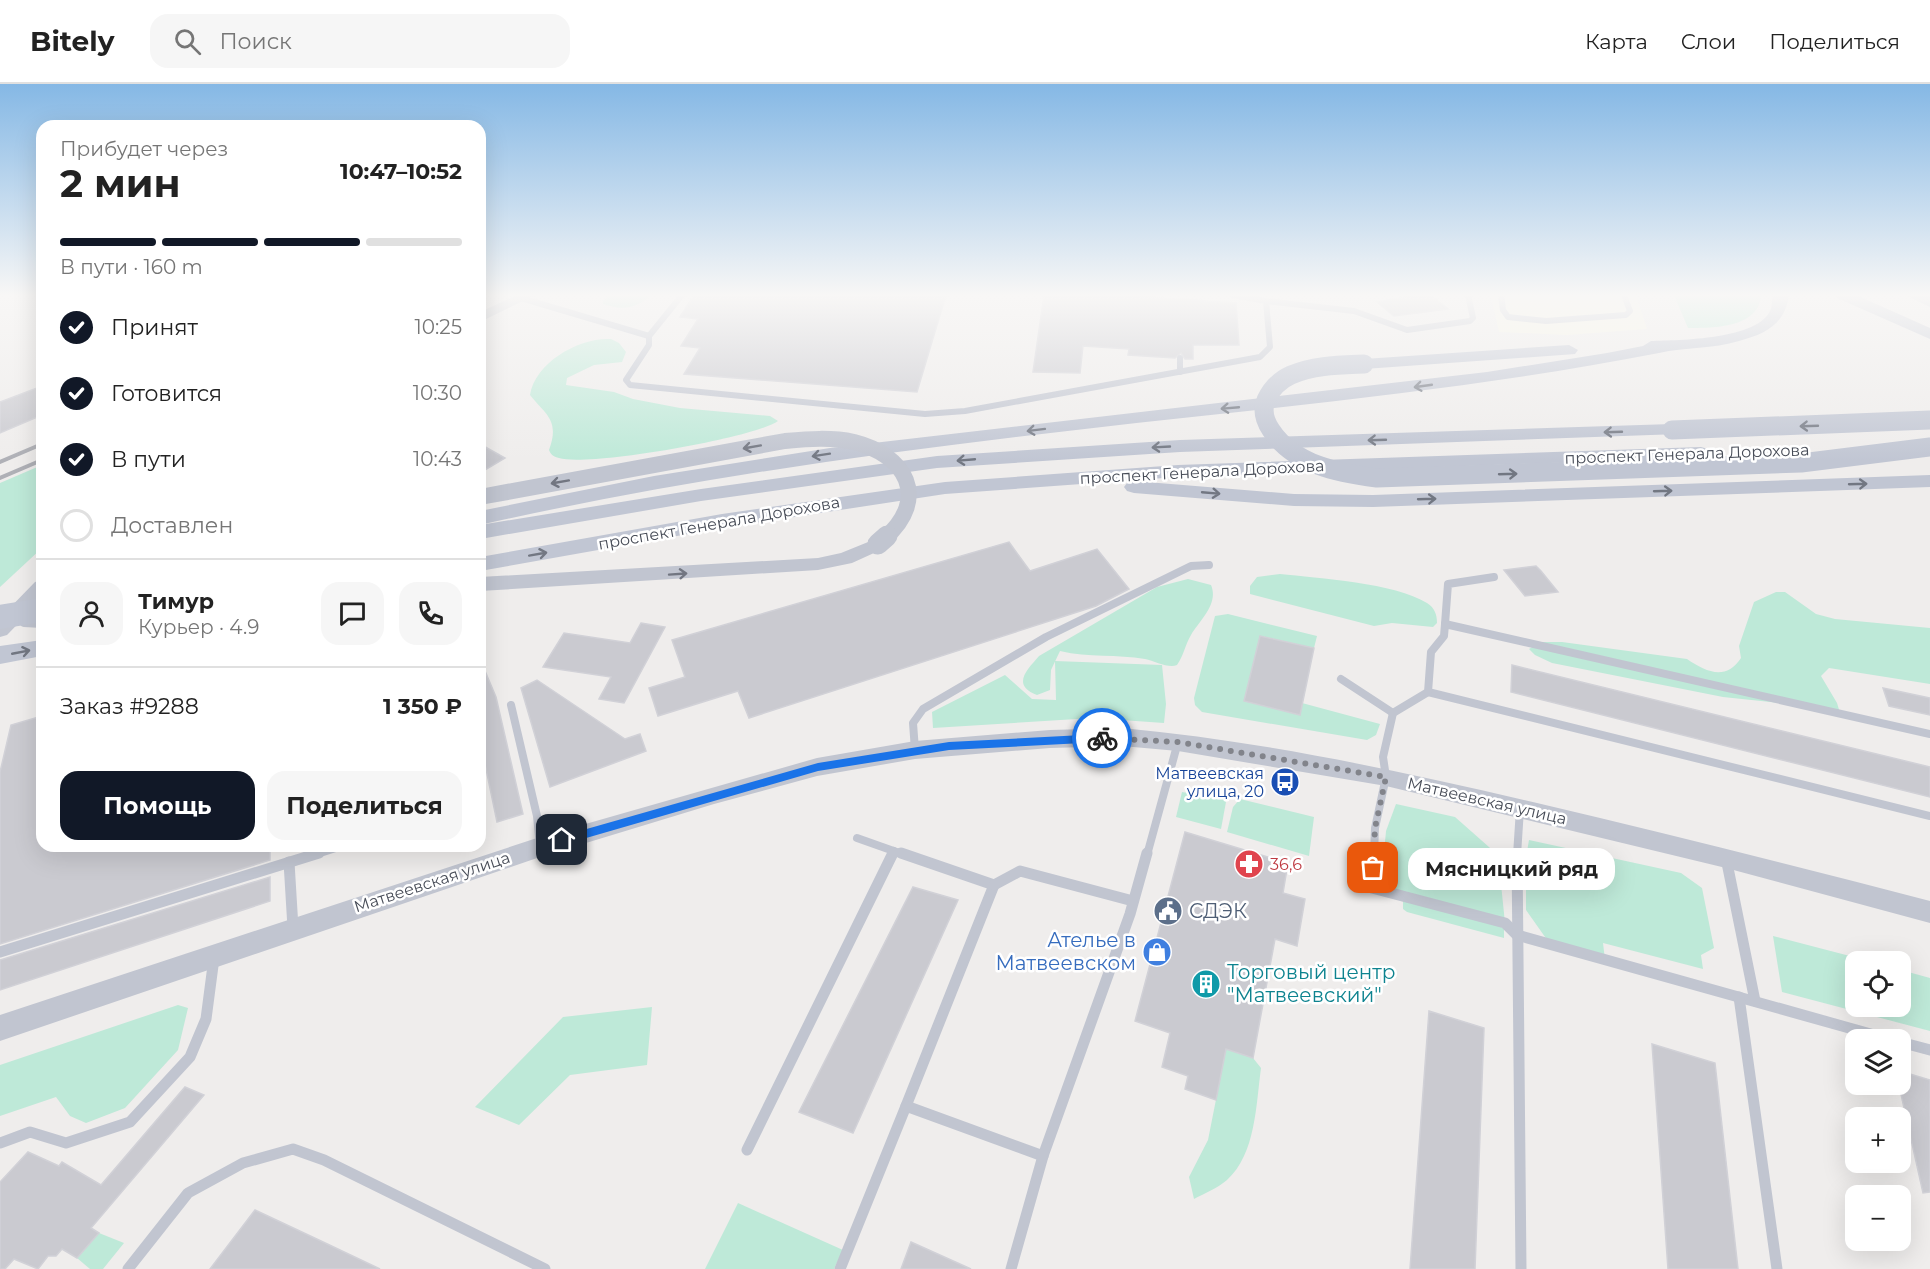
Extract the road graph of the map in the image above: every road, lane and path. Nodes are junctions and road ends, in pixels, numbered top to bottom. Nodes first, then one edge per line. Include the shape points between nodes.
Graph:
1 (646, 350) edge
2 (1266, 350) edge
3 (1595, 350) edge
4 (1647, 350) edge
5 (1180, 358) dead end
6 (1179, 372) junction
7 (1930, 420) edge
8 (1930, 447) edge
9 (1930, 482) edge
10 (1006, 483) junction
11 (486, 496) edge
12 (486, 517) edge
13 (486, 531) edge
14 (486, 563) edge
15 (1209, 565) dead end
16 (1494, 578) dead end
17 (486, 585) edge
18 (36, 593) edge
19 (36, 612) edge
20 (3, 623) edge
21 (36, 624) edge
22 (1445, 624) junction
23 (36, 649) edge
24 (0, 656) edge
25 (1341, 679) dead end
26 (1428, 692) junction
27 (511, 705) dead end
28 (1393, 713) junction
29 (1930, 734) edge
30 (1178, 742) junction
31 (915, 750) junction
32 (1386, 777) junction
33 (1520, 809) junction
34 (1930, 816) edge
35 (857, 838) dead end
36 (540, 847) junction
37 (894, 851) junction
38 (322, 852) edge
39 (1726, 858) junction
40 (289, 862) junction
41 (994, 885) junction
42 (1133, 901) junction
43 (1930, 912) edge
44 (293, 928) junction
45 (1517, 935) junction
46 (0, 952) edge
47 (214, 954) junction
48 (1739, 997) junction
49 (1755, 1001) junction
50 (0, 1028) edge
51 (1854, 1029) edge
52 (1911, 1045) edge
53 (1930, 1050) edge
54 (906, 1106) junction
55 (0, 1143) edge
56 (747, 1150) dead end
57 (1043, 1156) junction
58 (129, 1269) edge
59 (545, 1269) edge
60 (840, 1269) edge
61 (1011, 1269) edge
62 (1521, 1269) edge
63 (1777, 1269) edge

1 - 6 lane via 626,380 630,385 925,414 965,411
2 - 6 lane via 1254,360
3 -> 8 main road, bridge via 1302,370 1277,383 1263,408 1271,431 1289,448 1317,465 1377,478 1801,463
4 -> 12 main road via 1406,388 864,448 669,480
5 - 6 lane
7 -> 13 main road, проспект Генерала Дорохова, bridge via 1180,446 937,462 701,495
8 - 10 main road, проспект Генерала Дорохова, bridge via 1178,471
10 -> 9 main road via 1373,501
14 -> 10 main road, проспект Генерала Дорохова via 864,498
17 -> 11 street, bridge via 819,564 845,559 878,544 902,523 911,496 910,483 898,466 881,454 865,446 805,438
15 - 31 lane via 1191,566 1046,637 923,709 913,723
16 - 22 lane via 1449,584
18 - 20 street
19 - 20 main road, bridge
20 - 21 lane
22 - 26 lane via 1444,636 1431,652
22 - 29 lane
24 -> 23 main road
25 - 28 lane
26 - 28 lane
26 - 34 lane
27 - 36 lane via 537,816
28 - 32 lane via 1383,758
30 - 31 street, Матвеевская улица via 1122,737 1050,739
30 - 32 street, Матвеевская улица
30 - 42 lane
31 - 36 street, Матвеевская улица via 818,767
32 - 33 street, Матвеевская улица
32 - 45 lane via 1375,828 1372,888 1505,923
33 - 39 street, Матвеевская улица
33 - 45 lane via 1515,870
35 - 37 lane
36 - 44 street, Матвеевская улица
37 - 41 lane
37 - 56 lane
38 - 40 lane
39 - 43 street, Матвеевская улица
39 - 49 lane
40 - 44 lane
40 - 46 lane
41 - 42 lane via 1020,871
41 - 54 lane
42 - 57 lane
44 - 47 street, Матвеевская улица
45 - 48 lane
45 - 62 lane
47 - 50 street, Матвеевская улица
47 - 55 lane via 206,1019 190,1057 130,1122 66,1143 30,1132
48 - 49 lane
48 - 63 lane
49 - 51 lane
52 - 53 lane
54 - 57 lane
54 - 60 lane
57 - 61 lane
58 - 59 lane via 188,1193 243,1163 292,1149 324,1160

